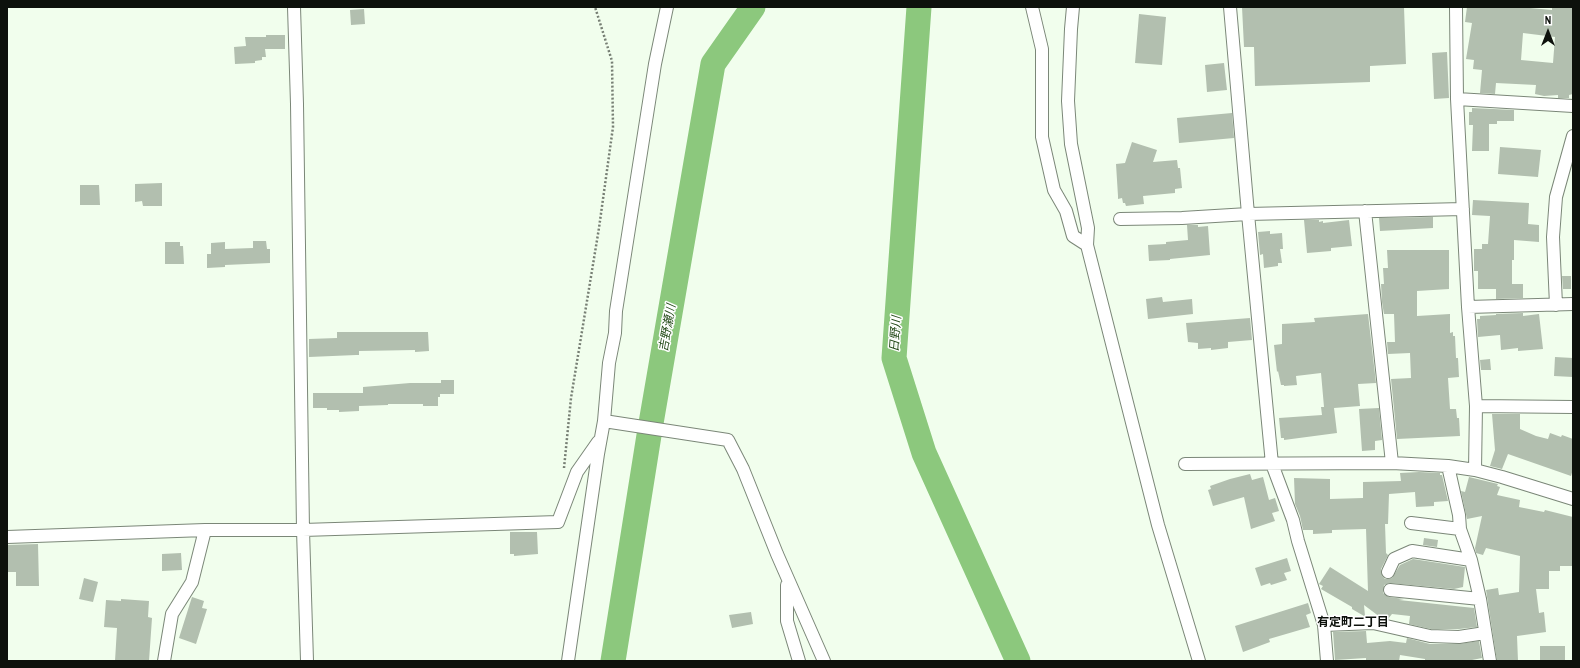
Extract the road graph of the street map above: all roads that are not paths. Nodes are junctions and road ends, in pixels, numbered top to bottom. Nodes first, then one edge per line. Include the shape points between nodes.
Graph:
1 (294, 7) edge
2 (667, 7) edge
3 (1032, 7) edge
4 (1073, 7) edge
5 (1230, 7) edge
6 (1456, 7) edge
7 (1457, 100) junction
8 (1573, 106) edge
9 (1573, 136) edge
10 (1463, 209) junction
11 (1365, 211) junction
12 (1248, 214) junction
13 (1120, 219) dead end
14 (1087, 245) junction
15 (1573, 304) edge
16 (1556, 305) junction
17 (1468, 307) junction
18 (1476, 406) junction
19 (1573, 406) edge
20 (604, 421) junction
21 (600, 440) junction
22 (1392, 463) junction
23 (1185, 464) dead end
24 (1272, 464) junction
25 (1448, 466) junction
26 (1475, 470) junction
27 (1573, 499) edge
28 (1410, 523) dead end
29 (1460, 529) junction
30 (205, 530) junction
31 (303, 530) junction
32 (7, 537) edge
33 (1471, 560) junction
34 (1388, 572) dead end
35 (787, 580) junction
36 (1390, 590) dead end
37 (1480, 599) junction
38 (1324, 625) junction
39 (1485, 633) junction
40 (164, 661) edge
41 (307, 661) edge
42 (568, 661) edge
43 (798, 661) edge
44 (824, 661) edge
45 (1199, 661) edge
46 (1327, 661) edge
47 (1490, 661) edge

1 - 31 street
2 - 20 street via 654,64 616,311
3 - 14 street via 1042,50 1042,137 1054,190 1066,211 1073,236
4 - 14 street via 1068,101 1071,144 1088,228
5 - 12 street
6 - 7 street
7 - 8 street
7 - 10 street
9 - 16 street via 1556,197 1553,237
10 - 11 street
10 - 17 street
11 - 12 street
11 - 22 street
12 - 13 street
12 - 24 street
14 - 45 street via 1158,525
15 - 16 street
16 - 17 street
17 - 18 street
18 - 19 street
18 - 26 street
20 - 21 street
20 - 35 street via 728,440 743,469
21 - 31 street via 577,472 558,522
21 - 42 street
22 - 24 street
22 - 25 street
23 - 24 street
24 - 38 street via 1293,520
25 - 26 street
25 - 29 street
26 - 27 street
28 - 29 street
29 - 33 street
30 - 31 street
30 - 32 street
30 - 40 street via 192,582 172,614
31 - 41 street
33 - 34 street via 1412,551 1394,559
33 - 37 street
35 - 43 street via 787,621
35 - 44 street
36 - 37 street
37 - 39 street
38 - 39 street via 1373,622 1430,636 1459,637
38 - 46 street
39 - 47 street

